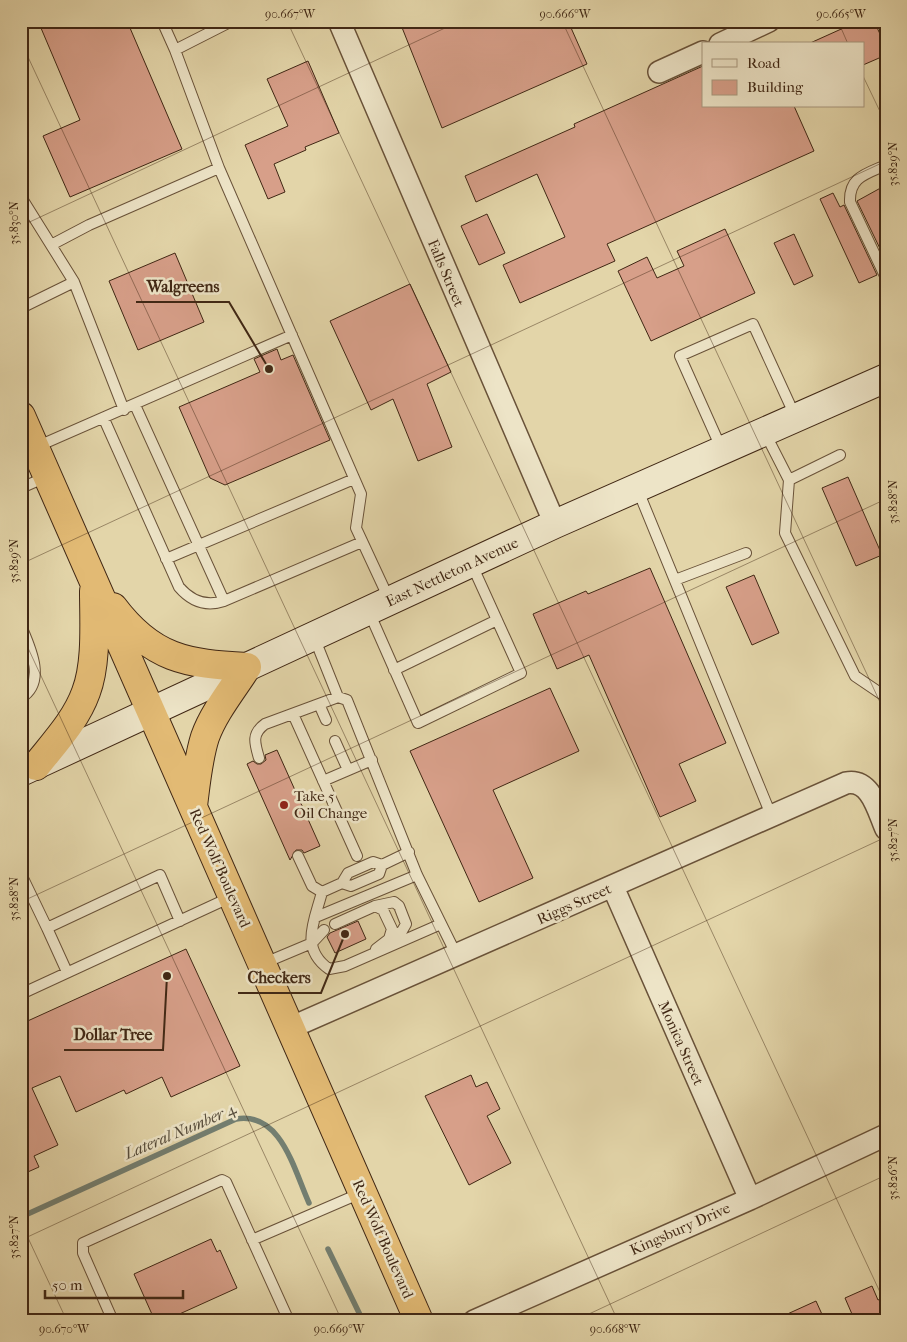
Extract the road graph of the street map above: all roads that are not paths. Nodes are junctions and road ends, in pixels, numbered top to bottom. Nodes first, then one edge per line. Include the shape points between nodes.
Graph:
1 (162, 21) edge
2 (232, 21) edge
3 (339, 21) edge
4 (769, 21) edge
5 (724, 42) edge
6 (175, 50) junction
7 (702, 52) edge
8 (660, 72) dead end
9 (886, 165) edge
10 (219, 168) junction
11 (21, 196) edge
12 (51, 245) junction
13 (886, 278) edge
14 (74, 282) junction
15 (21, 308) edge
16 (292, 335) junction
17 (886, 378) edge
18 (135, 405) junction
19 (124, 410) junction
20 (104, 418) junction
21 (796, 418) junction
22 (26, 429) edge
23 (765, 432) junction
24 (722, 451) junction
25 (840, 455) dead end
26 (48, 476) junction
27 (354, 479) junction
28 (789, 480) junction
29 (637, 487) junction
30 (21, 488) edge
31 (555, 524) junction
32 (362, 542) junction
33 (198, 544) junction
34 (746, 553) dead end
35 (166, 559) junction
36 (471, 563) junction
37 (675, 580) junction
38 (94, 582) junction
39 (224, 601) junction
40 (379, 606) junction
41 (497, 620) junction
42 (22, 632) edge
43 (314, 636) junction
44 (248, 667) junction
45 (394, 670) junction
46 (338, 697) junction
47 (886, 697) edge
48 (21, 698) edge
49 (319, 704) junction
50 (151, 712) junction
51 (293, 714) junction
52 (326, 720) dead end
53 (335, 741) dead end
54 (259, 758) dead end
55 (372, 760) junction
56 (29, 769) edge
57 (348, 770) junction
58 (323, 781) junction
59 (193, 807) junction
60 (771, 815) junction
61 (886, 830) edge
62 (410, 852) junction
63 (298, 856) dead end
64 (357, 856) dead end
65 (21, 874) edge
66 (417, 875) junction
67 (613, 887) junction
68 (322, 892) junction
69 (232, 896) junction
70 (375, 906) junction
71 (316, 917) junction
72 (180, 921) junction
73 (335, 924) dead end
74 (441, 924) junction
75 (47, 928) junction
76 (324, 930) dead end
77 (389, 939) junction
78 (312, 943) junction
79 (368, 956) junction
80 (456, 956) junction
81 (262, 965) junction
82 (66, 972) junction
83 (21, 994) edge
84 (290, 1028) junction
85 (886, 1135) edge
86 (362, 1192) junction
87 (750, 1199) junction
88 (252, 1240) junction
89 (113, 1321) edge
90 (289, 1321) edge
91 (419, 1321) edge
92 (474, 1321) edge

1 - 6 lane
2 - 6 lane
3 - 31 street, Falls Street
4 - 5 street
6 - 10 lane
7 - 8 street
9 - 13 lane via 858,177 850,190 850,202
10 - 12 lane via 89,224
10 - 16 lane
11 - 12 lane
12 - 14 lane
14 - 15 lane
14 - 19 lane
16 - 18 lane
16 - 27 lane
17 - 21 main road, East Nettleton Avenue
18 - 19 lane
18 - 33 lane
19 - 20 lane
20 - 22 lane
20 - 35 lane
21 - 23 main road, East Nettleton Avenue
21 - 24 lane via 753,324 680,356
22 - 26 highway, Red Wolf Boulevard
23 - 24 main road, East Nettleton Avenue
23 - 28 lane
24 - 29 main road, East Nettleton Avenue
25 - 28 lane
26 - 30 lane
26 - 38 highway, Red Wolf Boulevard
27 - 32 lane via 361,494 356,528
27 - 33 lane
28 - 47 lane via 785,533 855,676
29 - 31 main road, East Nettleton Avenue
29 - 37 lane
31 - 36 main road, East Nettleton Avenue
32 - 39 lane
32 - 40 lane
33 - 35 lane
33 - 39 lane
34 - 37 lane
35 - 39 lane via 179,588 188,597 212,605
36 - 40 main road, East Nettleton Avenue
36 - 41 lane
37 - 60 lane
38 - 44 highway via 124,622 143,640 171,657 202,665
38 - 50 highway, Red Wolf Boulevard
38 - 56 highway via 93,653 87,691 70,724
40 - 43 main road, East Nettleton Avenue
40 - 45 lane
41 - 45 lane
41 - 45 lane via 521,673 418,723
42 - 48 lane via 35,657 35,673 31,687
43 - 44 main road, East Nettleton Avenue
43 - 46 lane
44 - 50 main road, East Nettleton Avenue
44 - 59 highway via 206,736 197,769
46 - 49 lane
46 - 55 lane via 347,700
49 - 51 lane
49 - 52 lane
50 - 56 main road, East Nettleton Avenue
50 - 59 highway, Red Wolf Boulevard
51 - 54 lane via 258,730 254,742
51 - 58 lane
53 - 57 lane
55 - 57 lane
55 - 62 lane
57 - 58 lane
58 - 64 lane
59 - 69 highway, Red Wolf Boulevard
60 - 61 street, Riggs Street via 846,784 858,783 868,790
60 - 67 street, Riggs Street
62 - 66 lane
62 - 68 lane via 382,865 379,874 351,886 342,883
63 - 68 lane via 312,886
65 - 75 lane
66 - 71 lane
66 - 74 lane
67 - 80 street, Riggs Street
67 - 87 street, Monica Street
68 - 71 lane
69 - 72 lane
69 - 81 highway, Red Wolf Boulevard
70 - 73 lane
70 - 77 lane via 384,910 392,929
70 - 77 lane via 394,902 406,920 402,931
71 - 78 lane via 310,931
72 - 75 lane via 160,875
72 - 82 lane
74 - 79 lane
74 - 80 lane
75 - 82 lane
76 - 78 lane
77 - 79 lane
78 - 79 lane via 320,963 329,969
78 - 81 lane
80 - 84 street, Riggs Street
81 - 84 highway, Red Wolf Boulevard
82 - 83 lane
84 - 86 highway, Red Wolf Boulevard
85 - 87 street, Kingsbury Drive
86 - 88 lane
86 - 91 highway, Red Wolf Boulevard
87 - 92 street, Kingsbury Drive
88 - 89 lane via 226,1182 222,1180 84,1243 83,1253
88 - 90 lane

